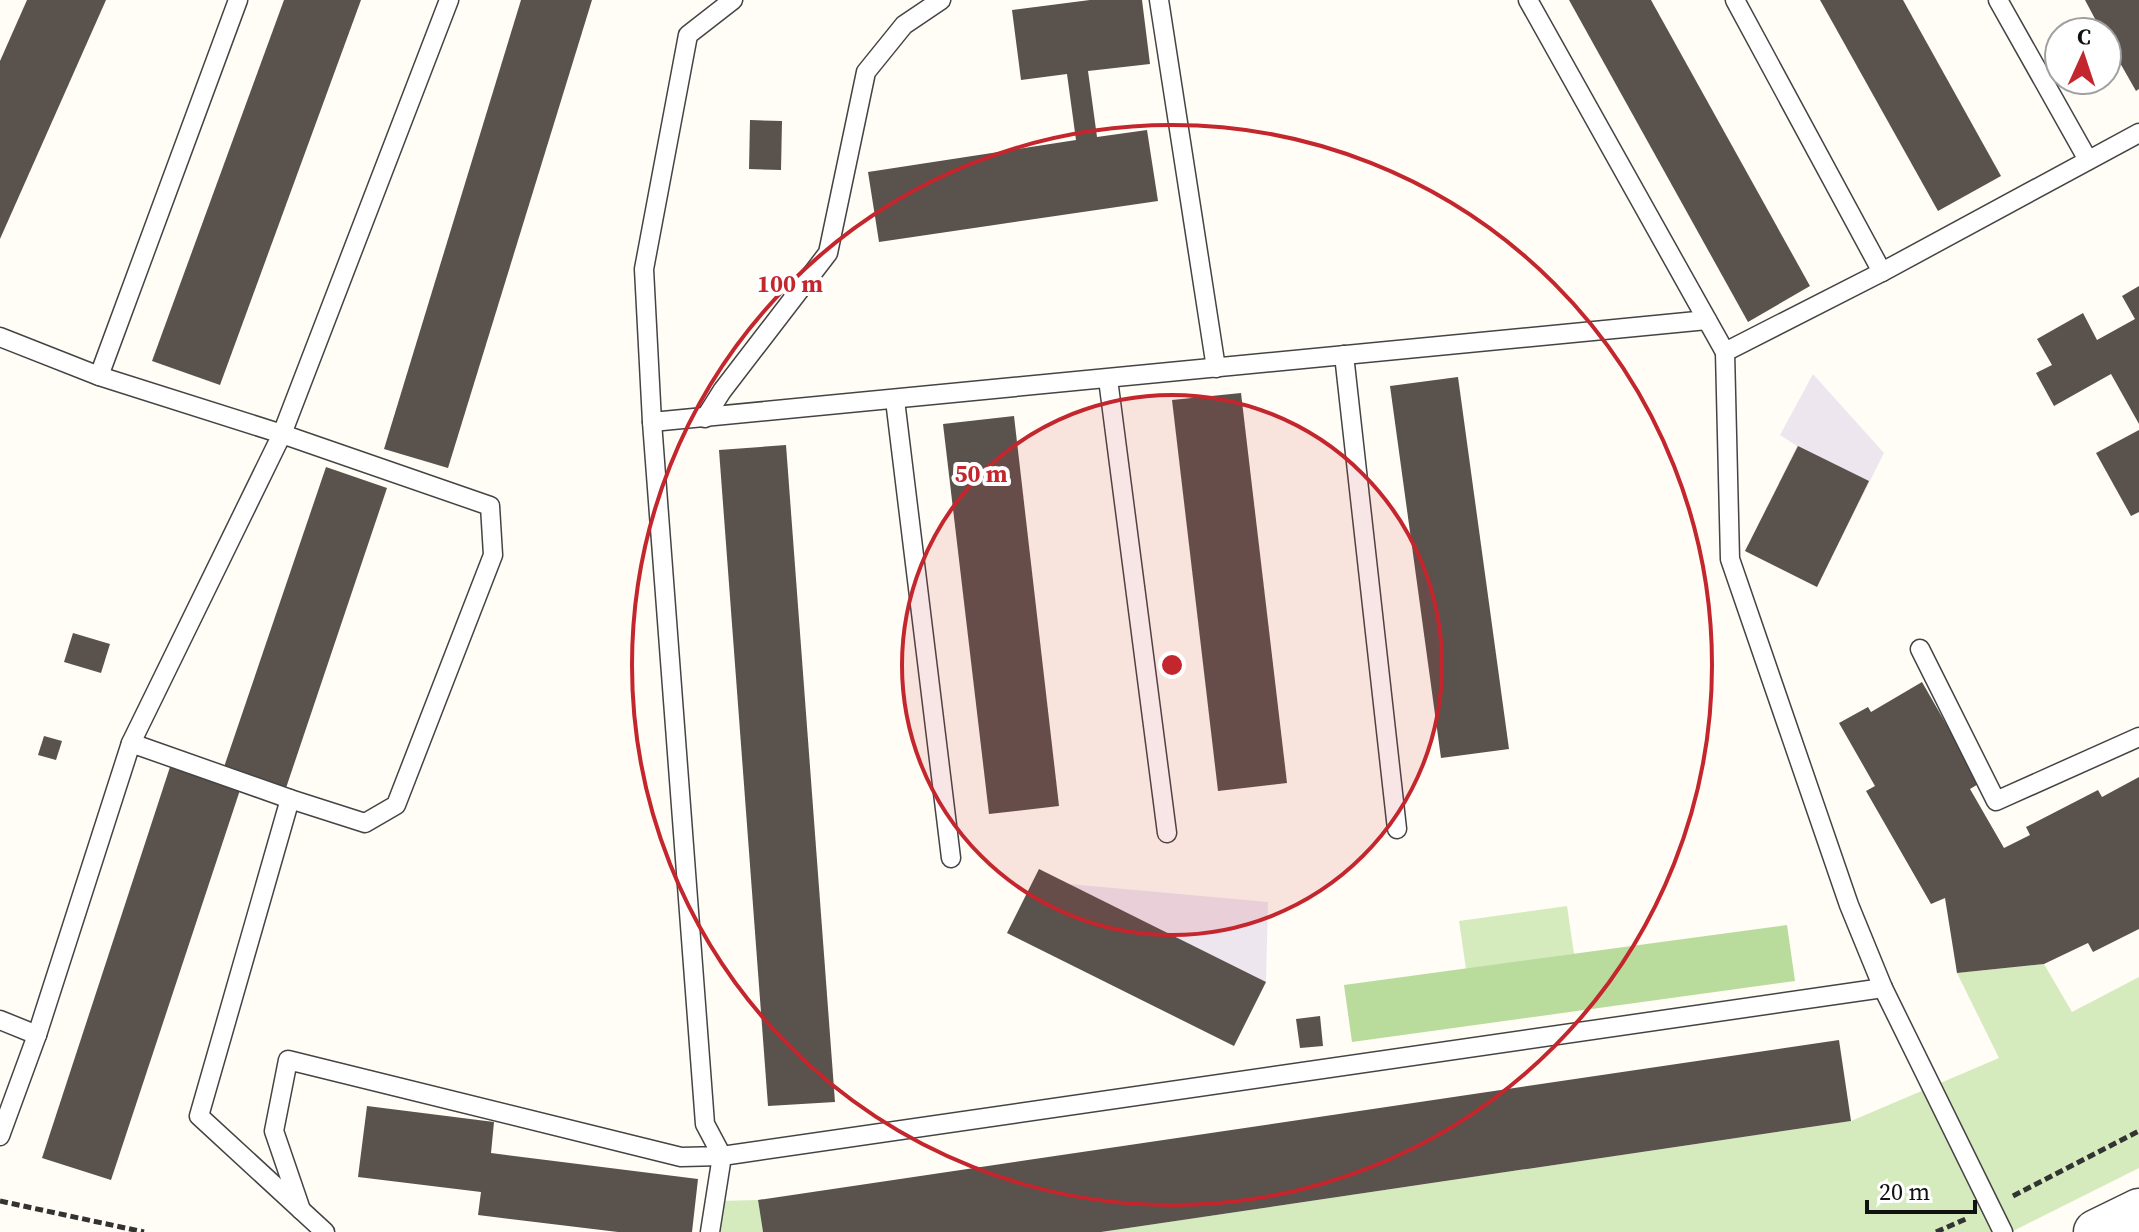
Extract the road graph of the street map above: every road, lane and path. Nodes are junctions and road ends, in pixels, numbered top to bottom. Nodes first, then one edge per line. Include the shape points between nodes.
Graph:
1 (238, 0) edge
2 (449, 0) edge
3 (733, 0) edge
4 (941, 0) edge
5 (1159, 0) edge
6 (1528, 0) edge
7 (1735, 0) edge
8 (1998, 0) edge
9 (2139, 133) edge
10 (2088, 160) junction
11 (1882, 272) junction
12 (1707, 320) junction
13 (0, 337) edge
14 (1725, 352) junction
15 (1344, 355) junction
16 (1216, 368) junction
17 (99, 376) junction
18 (1108, 379) junction
19 (895, 400) junction
20 (705, 418) junction
21 (652, 422) junction
22 (282, 434) junction
23 (1920, 649) dead end
24 (2139, 737) edge
25 (131, 743) junction
26 (290, 799) junction
27 (1397, 829) dead end
28 (1167, 833) dead end
29 (951, 858) dead end
30 (1883, 988) junction
31 (0, 1020) edge
32 (37, 1035) junction
33 (2139, 1131) edge
34 (0, 1136) edge
35 (722, 1156) junction
36 (0, 1201) edge
37 (1990, 1208) junction
38 (301, 1210) junction
39 (2139, 1211) edge
40 (144, 1232) edge
41 (325, 1232) edge
42 (710, 1232) edge
43 (1936, 1232) edge
44 (2003, 1232) edge
45 (2096, 1232) edge

1 - 17 lane
2 - 22 lane
3 - 21 lane via 688,35 644,269
4 - 20 lane via 904,25 866,72 828,253
5 - 16 lane
6 - 12 lane
7 - 11 lane
8 - 10 lane
9 - 10 lane
10 - 11 lane
11 - 14 lane
12 - 14 lane
12 - 15 lane
13 - 17 lane
14 - 30 lane via 1730,559 1849,905
15 - 16 lane
15 - 27 lane
16 - 18 lane
17 - 22 lane
18 - 19 lane
18 - 28 lane
19 - 20 lane
19 - 29 lane
20 - 21 lane
21 - 35 lane via 705,1124
22 - 25 lane
22 - 26 lane via 490,506 493,555 396,805 365,823
23 - 24 lane via 1996,801
25 - 26 lane
25 - 32 lane
26 - 38 lane via 199,1116
30 - 35 lane
30 - 37 lane
31 - 32 lane
32 - 34 lane
33 - 37 path
35 - 38 lane via 681,1157 288,1060 274,1131
35 - 42 lane
36 - 40 path
37 - 43 path
37 - 44 lane
38 - 41 lane
39 - 45 street

